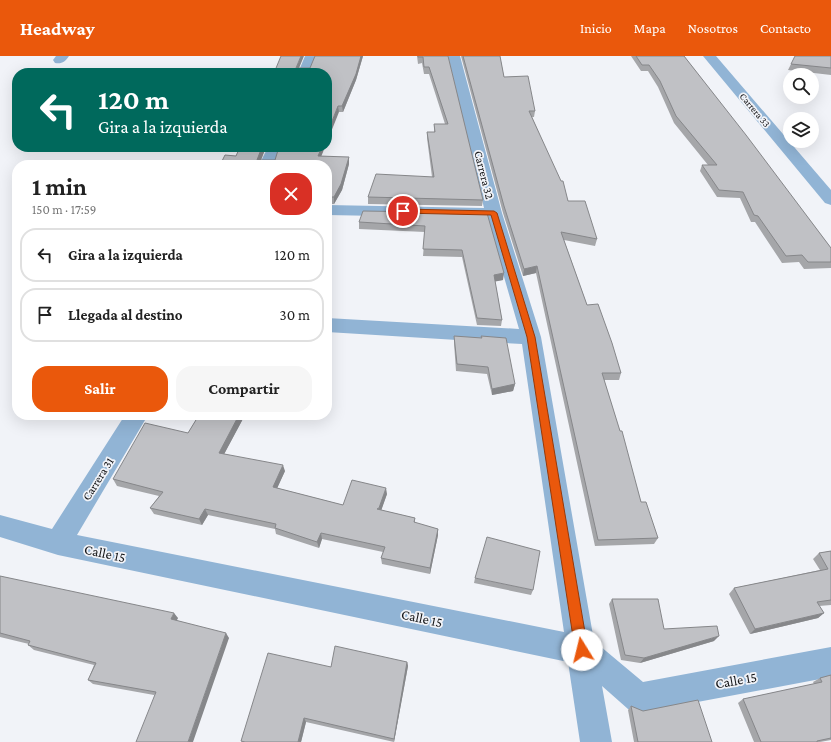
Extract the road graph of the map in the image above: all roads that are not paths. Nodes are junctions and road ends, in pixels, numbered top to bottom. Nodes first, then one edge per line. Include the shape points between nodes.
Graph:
1 (311, 56) edge
2 (454, 56) edge
3 (709, 56) edge
4 (306, 68) edge
5 (831, 200) edge
6 (332, 210) edge
7 (494, 213) junction
8 (332, 325) edge
9 (531, 337) junction
10 (134, 420) edge
11 (0, 526) edge
12 (58, 543) junction
13 (582, 650) junction
14 (831, 662) edge
15 (596, 742) edge

1 - 4 street
2 - 7 street, Carrera 32
3 - 5 street, Carrera 33
6 - 7 street
7 - 9 street, Carrera 32
8 - 9 street
9 - 13 street, Carrera 32
10 - 12 street, Carrera 31
11 - 12 street, Calle 15
12 - 13 street, Calle 15
13 - 14 street, Calle 15 via 639,698
13 - 15 street, Carrera 32

